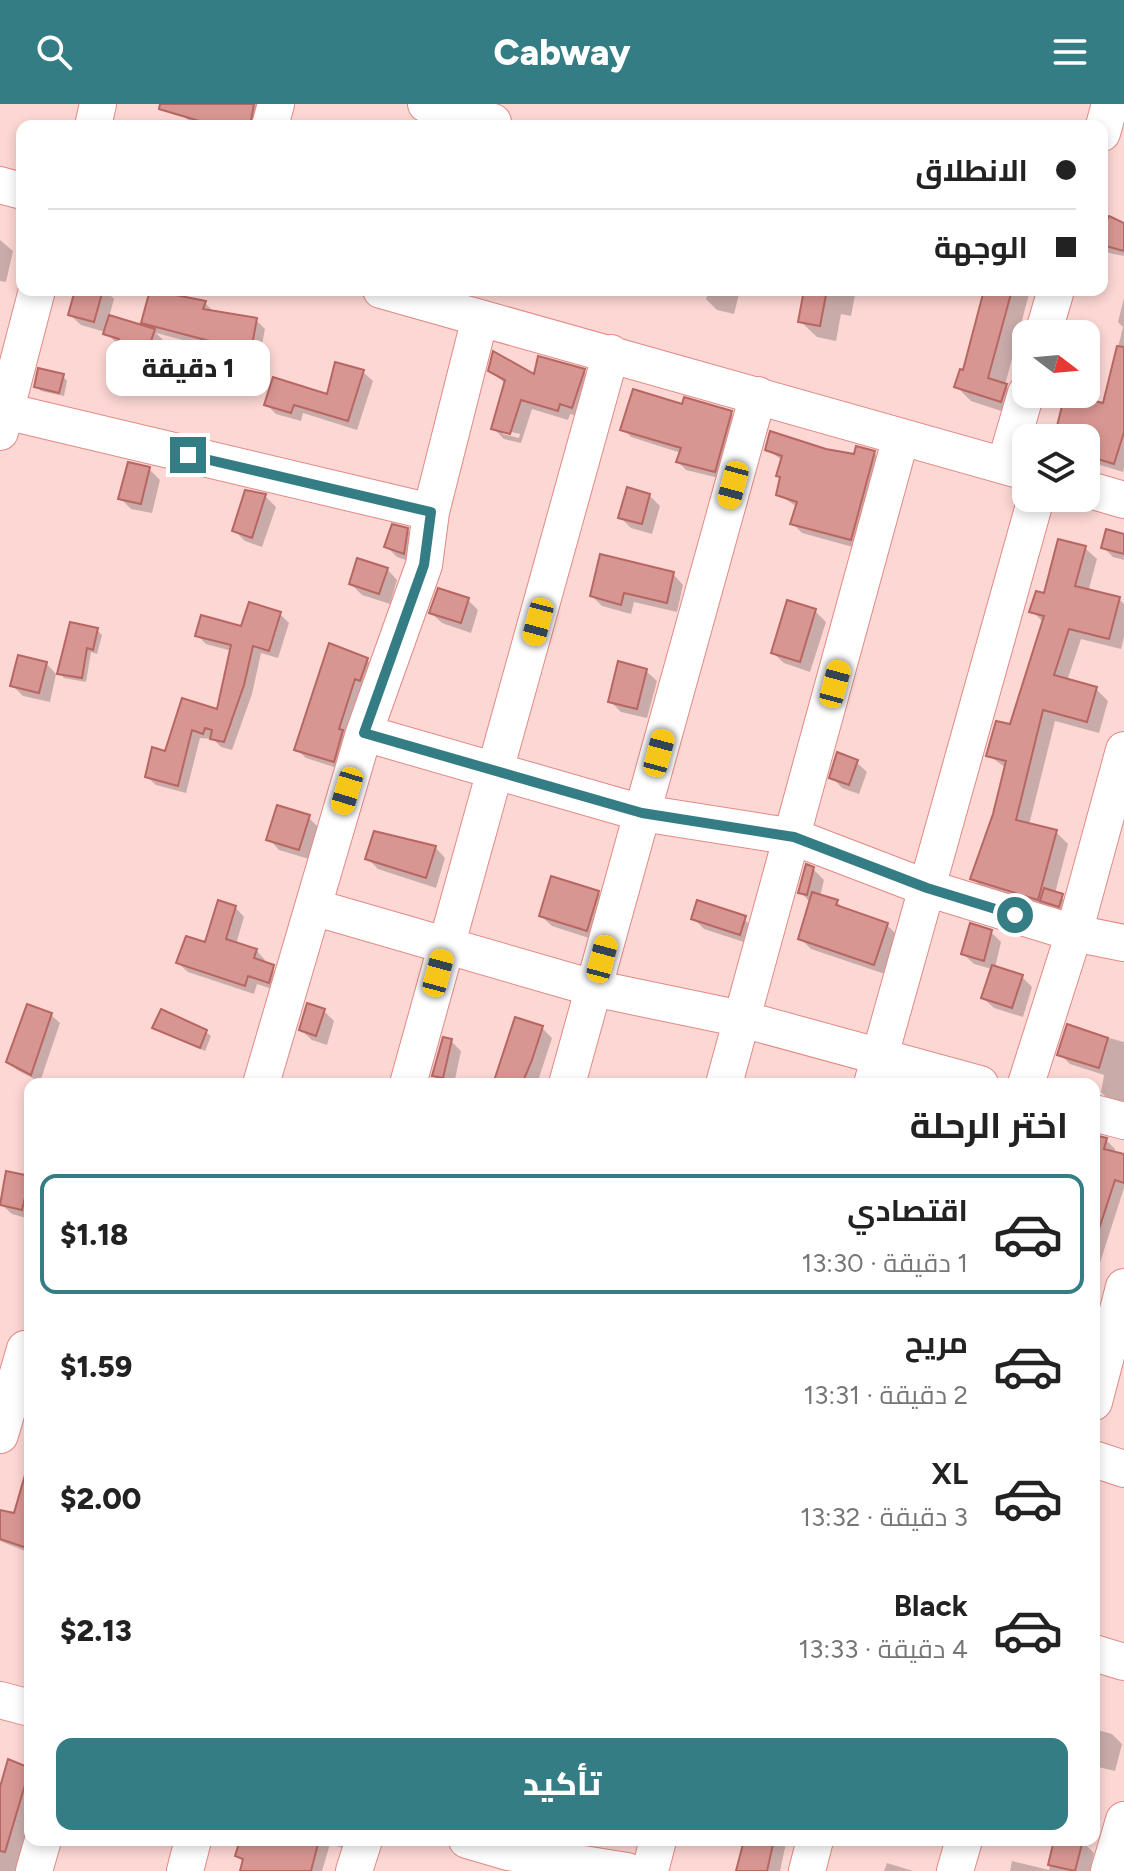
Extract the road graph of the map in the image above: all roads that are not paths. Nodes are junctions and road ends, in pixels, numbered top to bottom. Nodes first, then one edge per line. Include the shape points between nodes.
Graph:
1 (426, 104) edge
2 (494, 117) edge
3 (35, 296) edge
4 (1054, 296) edge
5 (442, 298) edge
6 (480, 318) junction
7 (1047, 320) edge
8 (611, 353) junction
9 (758, 395) junction
10 (3, 422) edge
11 (901, 437) junction
12 (1012, 467) edge
13 (1100, 493) edge
14 (1124, 500) edge
15 (431, 512) junction
16 (1032, 512) edge
17 (364, 733) junction
18 (1124, 750) edge
19 (497, 772) junction
20 (642, 813) junction
21 (794, 837) junction
22 (927, 888) junction
23 (313, 907) junction
24 (1074, 933) junction
25 (1124, 943) edge
26 (445, 945) junction
27 (593, 988) junction
28 (742, 1019) junction
29 (876, 1071) edge
30 (263, 1078) edge
31 (410, 1078) edge
32 (569, 1078) edge
33 (726, 1078) edge
34 (932, 1078) edge
35 (1028, 1078) edge
36 (1100, 1115) edge
37 (1124, 1121) edge
38 (1124, 1287) edge
39 (18, 1348) edge
40 (1100, 1379) edge
41 (0, 1435) edge
42 (1100, 1461) edge
43 (1124, 1469) edge
44 (1100, 1655) edge
45 (1124, 1662) edge
46 (0, 1700) edge
47 (24, 1706) edge
48 (1124, 1820) edge
49 (41, 1846) edge
50 (191, 1846) edge
51 (362, 1846) edge
52 (484, 1846) edge
53 (656, 1846) edge
54 (813, 1846) edge
55 (962, 1846) edge
56 (507, 1854) edge
57 (34, 1871) edge
58 (185, 1871) edge
59 (354, 1871) edge
60 (627, 1871) edge
61 (650, 1871) edge
62 (807, 1871) edge
63 (955, 1871) edge
64 (1109, 1871) edge

1 - 2 street
3 - 10 street
4 - 7 street
5 - 6 street
6 - 8 street
6 - 15 street
8 - 9 street
8 - 19 street
9 - 11 street
9 - 20 street
10 - 15 street
11 - 12 street
11 - 21 street
13 - 14 street
15 - 17 street via 424,565
16 - 22 street
17 - 19 street
17 - 23 street
18 - 24 street
19 - 20 street
19 - 26 street
20 - 21 street
20 - 27 street
21 - 22 street
21 - 28 street
22 - 24 street
22 - 29 street
23 - 26 street
23 - 30 street
24 - 25 street
24 - 35 street
26 - 27 street
26 - 31 street
27 - 28 street
27 - 32 street
28 - 29 street
28 - 33 street
29 - 34 street
36 - 37 street
38 - 40 street
39 - 41 street
42 - 43 street
44 - 45 street
46 - 47 street
48 - 64 street
49 - 57 street
50 - 58 street
51 - 59 street
52 - 56 street
53 - 61 street
54 - 62 street
55 - 63 street
56 - 60 street

